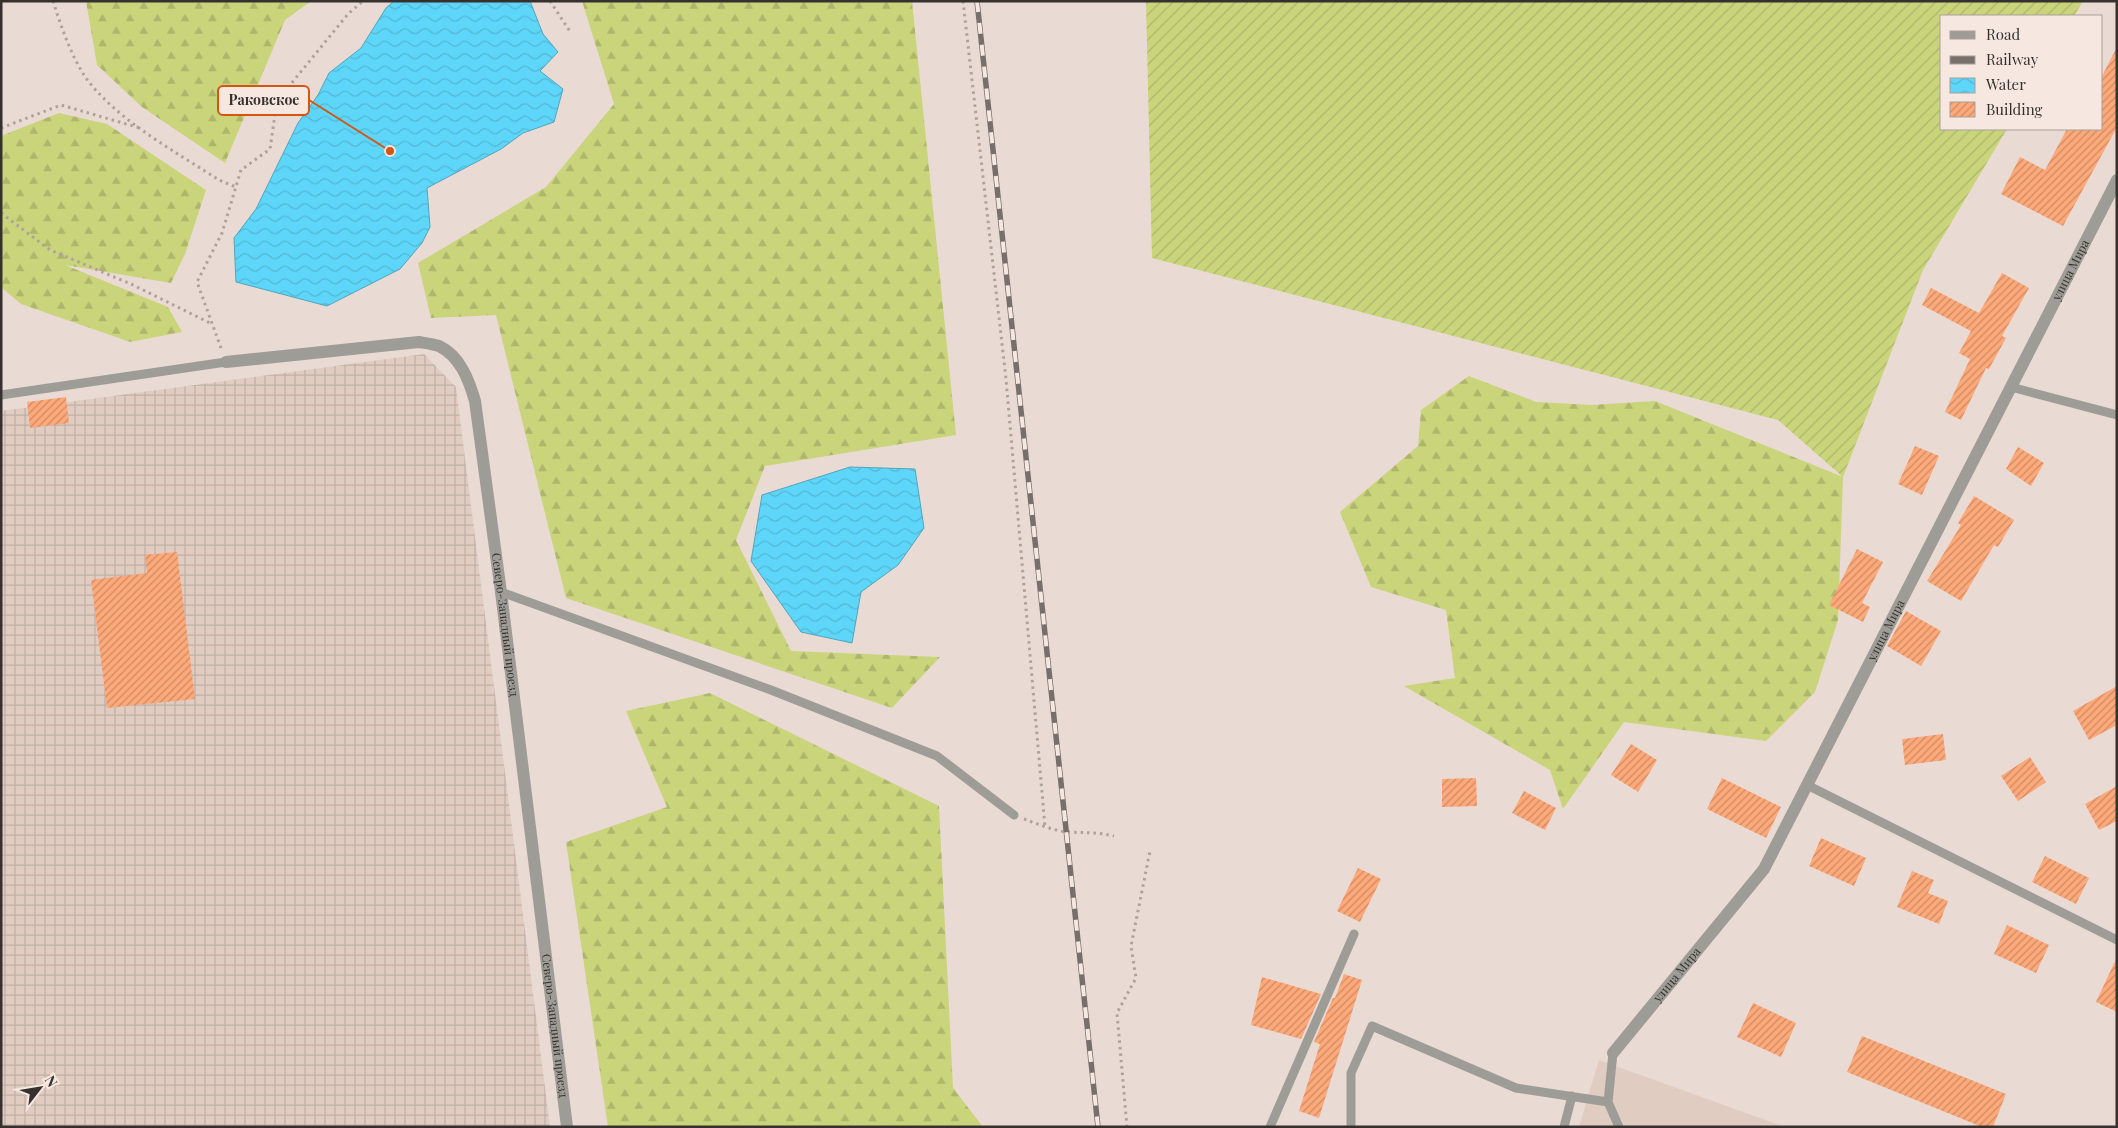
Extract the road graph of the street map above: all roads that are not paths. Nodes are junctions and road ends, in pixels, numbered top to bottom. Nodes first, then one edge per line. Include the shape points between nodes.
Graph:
1 (2117, 180) edge
2 (226, 362) joint
3 (2011, 387) junction
4 (1, 395) edge
5 (2117, 415) edge
6 (501, 592) junction
7 (1807, 785) junction
8 (1014, 815) road end
9 (1354, 934) dead end
10 (2117, 940) edge
11 (1613, 1053) joint
12 (1572, 1096) junction
13 (1608, 1102) junction
14 (567, 1127) edge
15 (1270, 1127) edge
16 (1351, 1127) edge
17 (1564, 1127) edge
18 (1619, 1127) edge

1 - 3 street, улица Мира
2 - 4 lane
2 - 6 street, Северо-Западный проезд via 419,342 438,346 450,354 469,381 475,401
3 - 5 lane
3 - 7 street, улица Мира
6 - 8 lane via 771,690 937,756
6 - 14 street, Северо-Западный проезд
7 - 10 lane
7 - 11 street, улица Мира via 1764,869
9 - 15 lane
11 - 13 lane
12 - 13 lane
12 - 16 lane via 1516,1088 1372,1026 1351,1073
12 - 17 lane
13 - 18 lane

